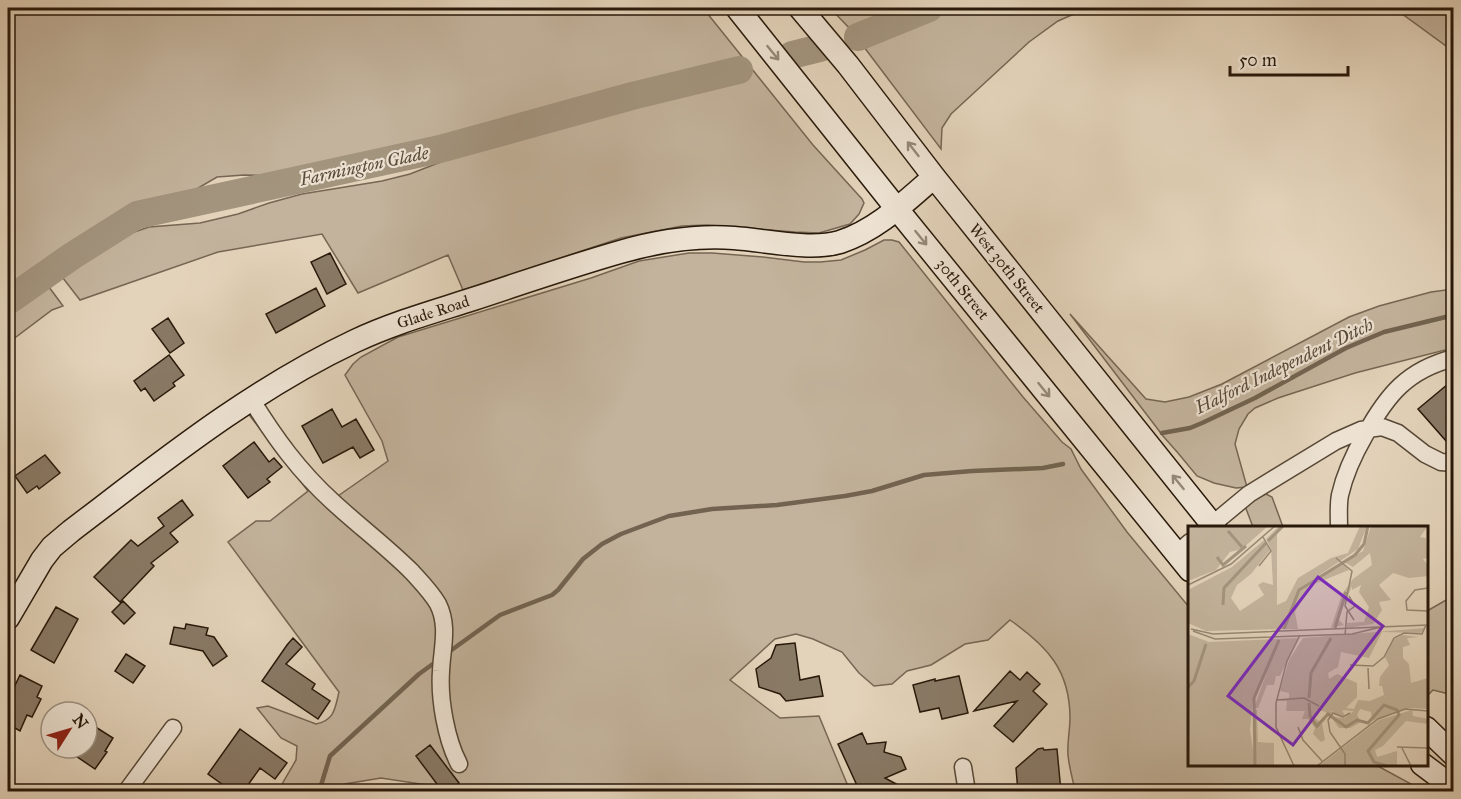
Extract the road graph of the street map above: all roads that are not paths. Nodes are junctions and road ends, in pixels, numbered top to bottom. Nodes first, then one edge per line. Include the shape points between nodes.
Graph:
1 (737, 8) edge
2 (800, 8) edge
3 (934, 177) junction
4 (897, 209) junction
5 (1454, 358) edge
6 (251, 399) junction
7 (1368, 429) junction
8 (1454, 463) edge
9 (1212, 526) edge
10 (1339, 526) edge
11 (1185, 555) edge
12 (8, 618) edge
13 (173, 728) dead end
14 (1428, 730) edge
15 (1454, 755) edge
16 (459, 764) dead end
17 (1423, 766) edge
18 (963, 767) dead end
19 (1454, 788) edge
20 (126, 792) edge
21 (967, 792) edge

1 -> 4 main road, 30th Street
3 -> 2 main road, West 30th Street
3 - 4 main road, Glade Road
9 -> 3 main road, West 30th Street
4 - 6 main road, Glade Road via 866,231 831,244 696,237 621,252 377,331 328,354
4 -> 11 main road, 30th Street
5 - 7 street via 1418,372 1401,384
6 - 12 main road, Glade Road via 52,547
6 - 16 street via 302,472 426,586 437,602 445,640 442,699 447,734
7 - 8 street via 1382,427 1398,432 1425,454
7 - 9 street via 1336,441 1248,494
7 - 10 street via 1352,458 1340,496
13 - 20 street
14 - 15 main road
17 - 19 main road
18 - 21 street

